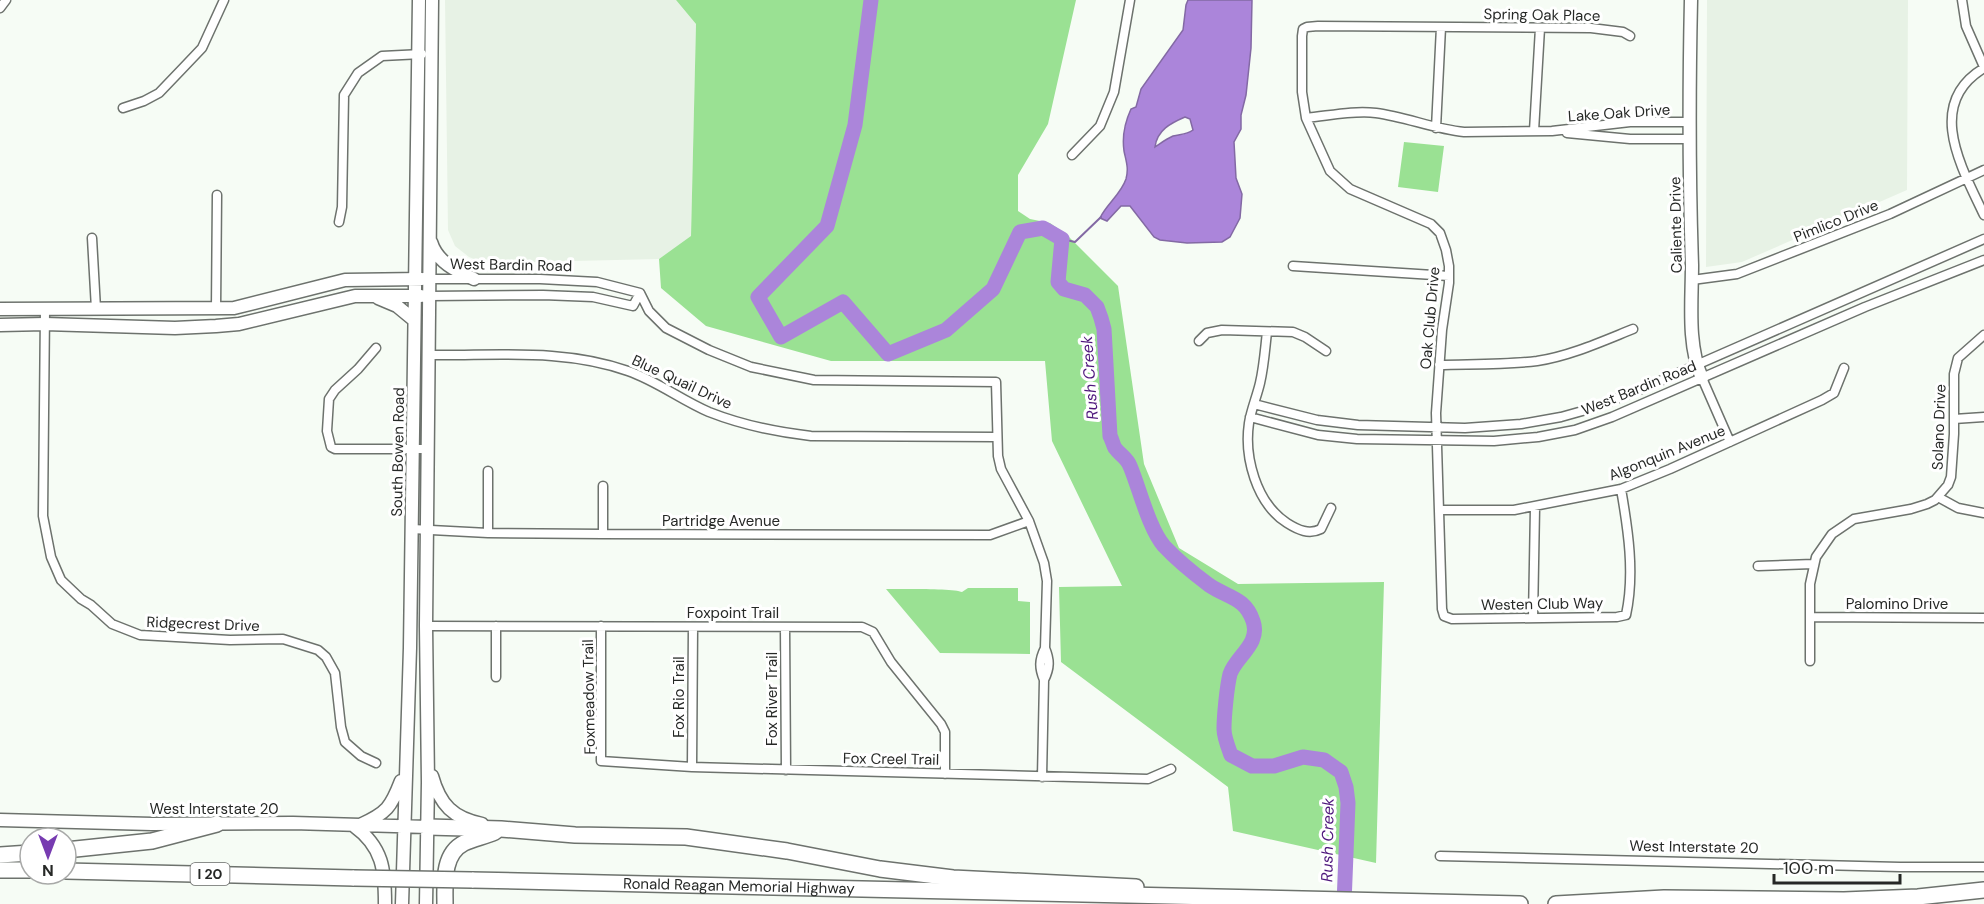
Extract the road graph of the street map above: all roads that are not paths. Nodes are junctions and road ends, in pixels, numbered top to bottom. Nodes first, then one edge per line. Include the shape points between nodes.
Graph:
1 (6, 0) edge
2 (224, 0) edge
3 (418, 0) edge
4 (432, 0) edge
5 (1130, 0) edge
6 (1691, 0) edge
7 (1962, 0) edge
8 (0, 8) edge
9 (1307, 27) joint
10 (1441, 27) junction
11 (1540, 28) junction
12 (1630, 36) dead end
13 (418, 54) junction
14 (432, 54) junction
15 (1984, 67) edge
16 (123, 108) dead end
17 (1306, 118) junction
18 (1689, 122) junction
19 (1436, 128) junction
20 (1534, 131) junction
21 (1552, 131) junction
22 (1689, 140) junction
23 (1072, 155) dead end
24 (1984, 170) edge
25 (1967, 177) junction
26 (217, 195) dead end
27 (1984, 215) edge
28 (339, 222) dead end
29 (92, 238) dead end
30 (1984, 239) edge
31 (430, 240) junction
32 (1984, 260) edge
33 (1293, 266) dead end
34 (1449, 276) junction
35 (416, 279) junction
36 (429, 279) junction
37 (474, 279) junction
38 (1692, 280) junction
39 (640, 293) junction
40 (365, 296) junction
41 (414, 296) junction
42 (429, 296) junction
43 (0, 309) edge
44 (96, 309) junction
45 (216, 309) junction
46 (45, 310) junction
47 (414, 320) junction
48 (45, 324) junction
49 (0, 325) edge
50 (1633, 329) dead end
51 (1267, 332) junction
52 (1984, 335) edge
53 (1199, 341) dead end
54 (376, 348) dead end
55 (1326, 351) dead end
56 (429, 355) junction
57 (1439, 365) junction
58 (1696, 365) junction
59 (1844, 368) dead end
60 (1702, 378) junction
61 (1254, 404) junction
62 (1250, 417) junction
63 (1984, 417) edge
64 (1954, 419) junction
65 (1437, 427) junction
66 (996, 437) junction
67 (1437, 441) junction
68 (1730, 442) junction
69 (413, 449) junction
70 (428, 449) junction
71 (488, 471) dead end
72 (603, 486) dead end
73 (1621, 489) junction
74 (1938, 497) junction
75 (1535, 507) junction
76 (1331, 508) dead end
77 (1439, 510) junction
78 (1984, 513) edge
79 (1029, 521) junction
80 (412, 529) junction
81 (427, 529) junction
82 (488, 533) junction
83 (603, 534) junction
84 (1813, 564) junction
85 (1758, 566) dead end
86 (1443, 613) joint
87 (1810, 617) junction
88 (1533, 618) junction
89 (1984, 618) edge
90 (426, 626) junction
91 (496, 626) junction
92 (601, 626) junction
93 (693, 627) junction
94 (785, 627) junction
95 (1810, 661) dead end
96 (496, 677) dead end
97 (376, 763) dead end
98 (428, 763) junction
99 (609, 763) joint
100 (405, 768) junction
101 (692, 768) junction
102 (1170, 769) dead end
103 (786, 770) junction
104 (945, 774) junction
105 (1042, 777) junction
106 (0, 820) edge
107 (217, 824) junction
108 (356, 826) junction
109 (404, 827) junction
110 (428, 827) junction
111 (501, 829) junction
112 (78, 849) edge
113 (18, 854) edge
114 (0, 855) edge
115 (1440, 856) dead end
116 (1984, 867) edge
117 (0, 870) edge
118 (18, 870) edge
119 (78, 871) edge
120 (1984, 890) edge
121 (1226, 897) junction
122 (385, 904) edge
123 (402, 904) edge
124 (426, 904) edge
125 (445, 904) edge
126 (1520, 904) edge
127 (1556, 904) edge

1 - 8 street
2 - 16 street via 202,48 159,93
3 - 13 main road, South Bowen Road
4 - 14 main road, South Bowen Road
5 - 23 street via 1114,93 1100,126
6 - 18 main road, Caliente Drive
7 - 15 street via 1966,26
9 - 10 street, Spring Oak Place
9 - 17 street, Oak Club Drive via 1302,36
10 - 11 street, Spring Oak Place
10 - 19 street
11 - 12 street, Spring Oak Place via 1591,28
11 - 20 street
13 - 14 street
13 - 28 street via 382,56 358,73 344,95
13 - 35 main road, South Bowen Road
14 - 31 main road, South Bowen Road
15 - 25 street via 1962,87 1952,111 1954,145
17 - 19 street, Lake Oak Drive via 1376,113
17 - 34 street, Oak Club Drive via 1330,171 1350,189 1431,224 1440,233
18 - 21 street, Lake Oak Drive via 1630,122
18 - 22 main road, Caliente Drive
19 - 20 street, Lake Oak Drive via 1464,132
20 - 21 street, Lake Oak Drive
21 - 22 street, Lake Oak Drive via 1630,140
22 - 38 main road, Caliente Drive
24 - 25 street, Pimlico Drive
25 - 27 street
25 - 38 street, Pimlico Drive via 1890,214 1737,274
26 - 45 street
29 - 44 street
30 - 58 street, West Bardin Road
31 - 36 main road, South Bowen Road
31 - 37 main road via 448,266
32 - 60 street, West Bardin Road
33 - 34 street
34 - 57 street, Oak Club Drive
35 - 36 main road, West Bardin Road
35 - 41 main road, South Bowen Road
35 - 45 main road, West Bardin Road via 345,280
36 - 37 street, West Bardin Road
36 - 42 main road, South Bowen Road
37 - 39 street, West Bardin Road via 597,282
38 - 58 main road, Caliente Drive
39 - 42 street, West Bardin Road via 633,306 593,297 543,294
39 - 66 street via 649,311 666,328 751,367 814,380 996,382
40 - 41 main road, West Bardin Road
40 - 47 main road via 389,302
40 - 48 main road, West Bardin Road via 332,300 239,324 175,328
41 - 42 main road, West Bardin Road
41 - 47 main road, South Bowen Road
42 - 56 main road, South Bowen Road
43 - 46 main road, West Bardin Road
44 - 45 main road, West Bardin Road
44 - 46 main road, West Bardin Road
46 - 48 street, Ridgecrest Drive
47 - 69 main road, South Bowen Road
48 - 49 main road, West Bardin Road
48 - 97 street, Ridgecrest Drive via 43,516 51,556 61,580 112,624 140,635 283,639 318,650 335,673 345,742
50 - 57 street via 1538,360
51 - 53 street via 1222,330 1207,333
51 - 55 street via 1293,332
51 - 61 street
52 - 64 street, Solano Drive via 1958,358
54 - 69 street via 329,399 331,447
56 - 66 street, Blue Quail Drive via 560,356 599,363 652,381 709,412 781,432 811,436
56 - 70 main road, South Bowen Road
57 - 65 street, Oak Club Drive
58 - 60 main road, Caliente Drive
58 - 65 street, West Bardin Road via 1562,417 1521,424
59 - 68 street, Algonquin Avenue via 1834,393
60 - 67 street, West Bardin Road via 1575,429 1505,440
60 - 68 street, Caliente Drive
61 - 62 street
61 - 65 street, West Bardin Road via 1317,420
62 - 67 street, West Bardin Road via 1318,435
62 - 76 street via 1248,443 1258,486 1280,519 1296,529 1315,532 1325,524
63 - 64 street
64 - 74 street, Solano Drive via 1951,477
65 - 67 street, Oak Club Drive
66 - 79 street via 1001,470
67 - 77 street, Oak Club Drive
68 - 73 street, Algonquin Avenue
69 - 70 street
69 - 80 main road, South Bowen Road
70 - 81 main road, South Bowen Road
71 - 82 street
72 - 83 street
73 - 75 street, Algonquin Avenue
73 - 88 street, Westen Club Way via 1628,528 1626,615
74 - 78 street via 1958,508
74 - 84 street via 1911,509 1854,519 1832,534
75 - 77 street, Algonquin Avenue
75 - 88 street
77 - 86 street, Oak Club Drive
79 - 83 street, Partridge Avenue via 990,535
79 - 105 street via 1045,569 1045,648 1040,658 1044,680
80 - 81 street, Partridge Avenue
80 - 100 main road, South Bowen Road
81 - 82 street, Partridge Avenue
81 - 90 main road, South Bowen Road
82 - 83 street, Partridge Avenue
84 - 85 street
84 - 87 street
86 - 88 street, Westen Club Way via 1452,619
87 - 89 street, Palomino Drive
87 - 95 street
90 - 91 street, Foxpoint Trail
90 - 98 main road, South Bowen Road
91 - 92 street, Foxpoint Trail
91 - 96 street
92 - 93 street, Foxpoint Trail
92 - 99 street, Foxmeadow Trail via 601,761
93 - 94 street, Foxpoint Trail
93 - 101 street, Fox Rio Trail
94 - 103 street, Fox River Trail
94 - 104 street, Foxpoint Trail via 862,627 873,632 945,732
98 - 110 main road, South Bowen Road
98 - 111 main road via 442,803 463,820
99 - 101 street, Fox Creel Trail
100 - 108 main road via 387,810
100 - 109 main road, South Bowen Road
101 - 103 street, Fox Creel Trail
102 - 105 street, Fox Creel Trail via 1148,779
103 - 104 street, Fox Creel Trail
104 - 105 street, Fox Creel Trail
106 - 107 main road, West Interstate 20
107 - 108 main road, West Interstate 20
107 - 112 highway via 152,841
108 - 109 main road, West Interstate 20
108 - 122 main road via 373,842 378,853
109 - 110 main road, West Interstate 20
109 - 123 main road, South Bowen Road
110 - 111 highway
110 - 124 main road, South Bowen Road
111 - 121 highway via 686,837 953,878 1111,885
111 - 125 highway via 465,843 451,856 447,863
113 - 114 highway
115 - 116 street, West Interstate 20
117 - 118 highway
119 - 121 highway, Ronald Reagan Memorial Highway / I 20, bridge
120 - 127 highway via 1844,900 1664,898
121 - 126 highway, Ronald Reagan Memorial Highway / I 20

